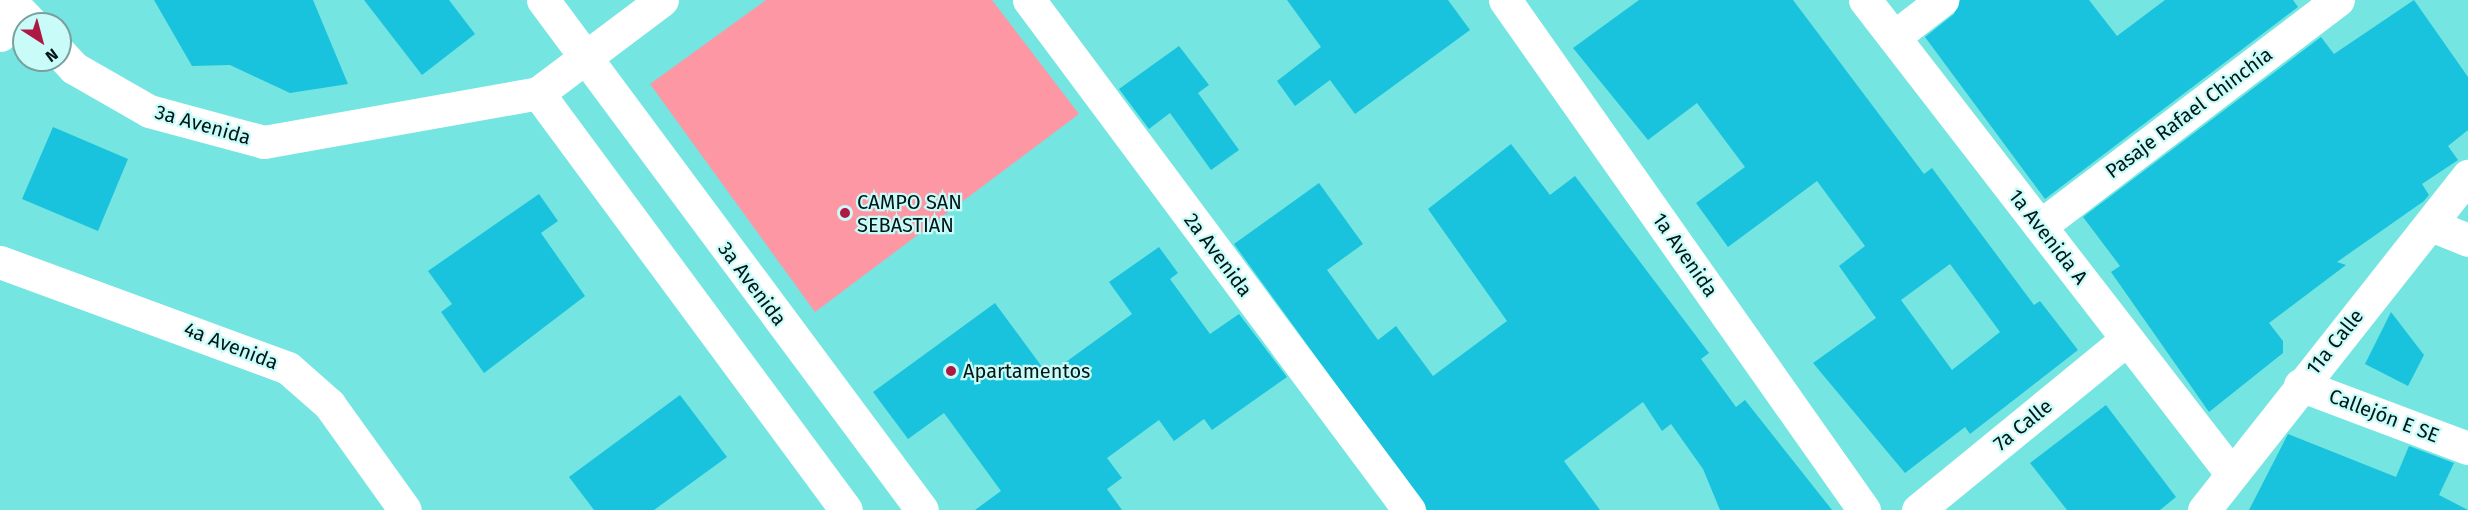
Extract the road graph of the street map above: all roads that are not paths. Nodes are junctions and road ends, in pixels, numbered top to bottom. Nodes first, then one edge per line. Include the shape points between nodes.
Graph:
1 (543, 0) edge
2 (662, 0) edge
3 (1029, 0) edge
4 (1865, 0) edge
5 (1942, 0) edge
6 (2338, 0) edge
7 (1507, 1) edge
8 (16, 6) edge
9 (0, 34) edge
10 (1894, 37) junction
11 (583, 58) junction
12 (72, 66) edge
13 (538, 93) junction
14 (2468, 176) edge
15 (2431, 225) junction
16 (2040, 226) junction
17 (2468, 240) edge
18 (0, 262) edge
19 (2127, 339) junction
20 (2301, 385) junction
21 (2468, 447) edge
22 (2231, 474) junction
23 (405, 510) edge
24 (846, 510) edge
25 (922, 510) edge
26 (1408, 510) edge
27 (1864, 510) edge
28 (1918, 510) edge
29 (2204, 510) edge

1 - 11 street, 3a Avenida
2 - 11 street
3 - 26 street, 2a Avenida
4 - 10 street, 1a Avenida A
5 - 10 street
6 - 16 street, Pasaje Rafael Chinchía
7 - 27 street, 1a Avenida
8 - 9 street
10 - 16 street, 1a Avenida A
11 - 13 street, 3a Avenida
11 - 25 street, 3a Avenida
12 - 13 street, 3a Avenida via 149,111 264,142
13 - 24 street
14 - 15 street, 11a Calle
15 - 17 street
15 - 20 street, 11a Calle
16 - 19 street, 1a Avenida A
18 - 23 street, 4a Avenida via 288,368 329,404
19 - 22 street, 1a Avenida A
19 - 28 street, 7a Calle
20 - 21 street, Callejón E SE
20 - 22 street, 11a Calle
22 - 29 street, 11a Calle

